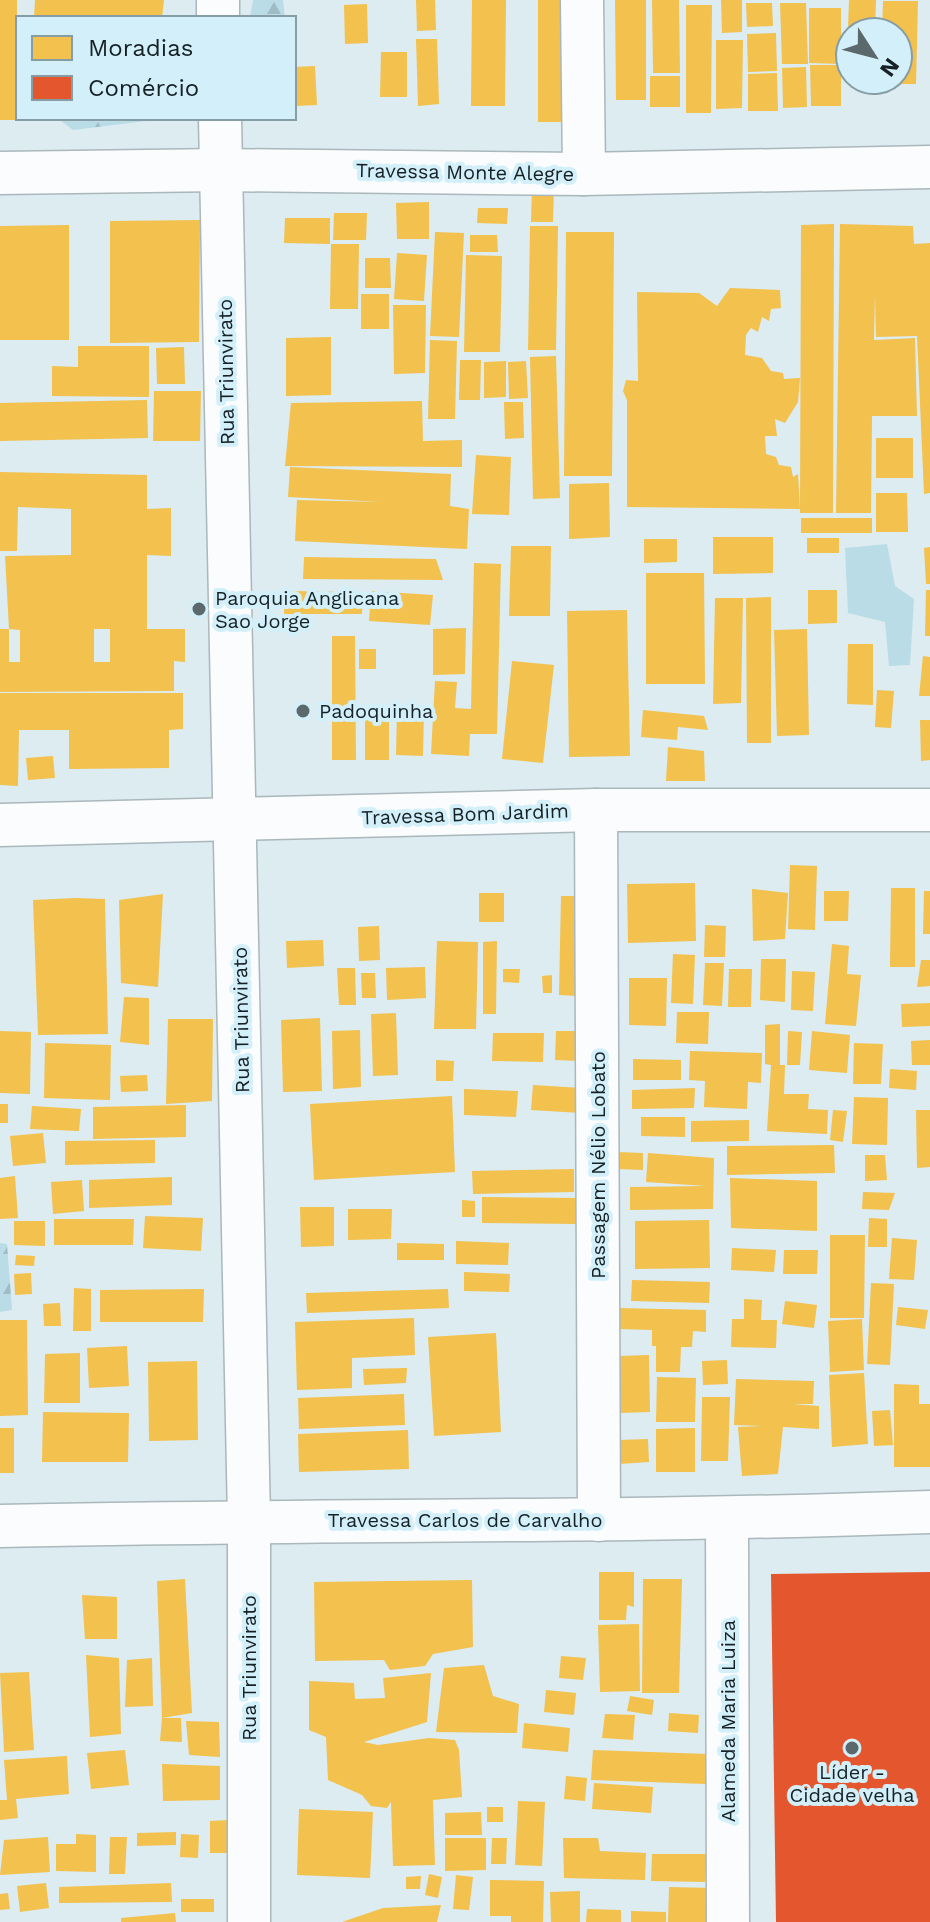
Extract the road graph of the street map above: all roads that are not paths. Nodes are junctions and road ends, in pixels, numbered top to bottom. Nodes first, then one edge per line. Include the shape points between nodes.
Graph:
1 (582, 0) edge
2 (220, 120) edge
3 (930, 167) edge
4 (221, 170) junction
5 (0, 173) edge
6 (584, 174) junction
7 (596, 810) junction
8 (930, 810) edge
9 (237, 821) junction
10 (0, 825) edge
11 (930, 1512) edge
12 (727, 1519) junction
13 (249, 1520) junction
14 (599, 1520) junction
15 (0, 1526) edge
16 (249, 1922) edge
17 (728, 1922) edge

1 - 6 street
2 - 4 street, Rua Triunvirato
3 - 6 street, Travessa Monte Alegre
4 - 5 street, Travessa Monte Alegre
4 - 6 street, Travessa Monte Alegre
4 - 9 street, Rua Triunvirato
7 - 8 street, Travessa Bom Jardim
7 - 9 street, Travessa Bom Jardim
7 - 14 street, Passagem Nélio Lobato
9 - 10 street, Travessa Bom Jardim
9 - 13 street, Rua Triunvirato
11 - 12 street, Travessa Carlos de Carvalho
12 - 14 street, Travessa Carlos de Carvalho
12 - 17 street, Alameda Maria Luiza
13 - 14 street, Travessa Carlos de Carvalho
13 - 15 street, Travessa Carlos de Carvalho
13 - 16 street, Rua Triunvirato

